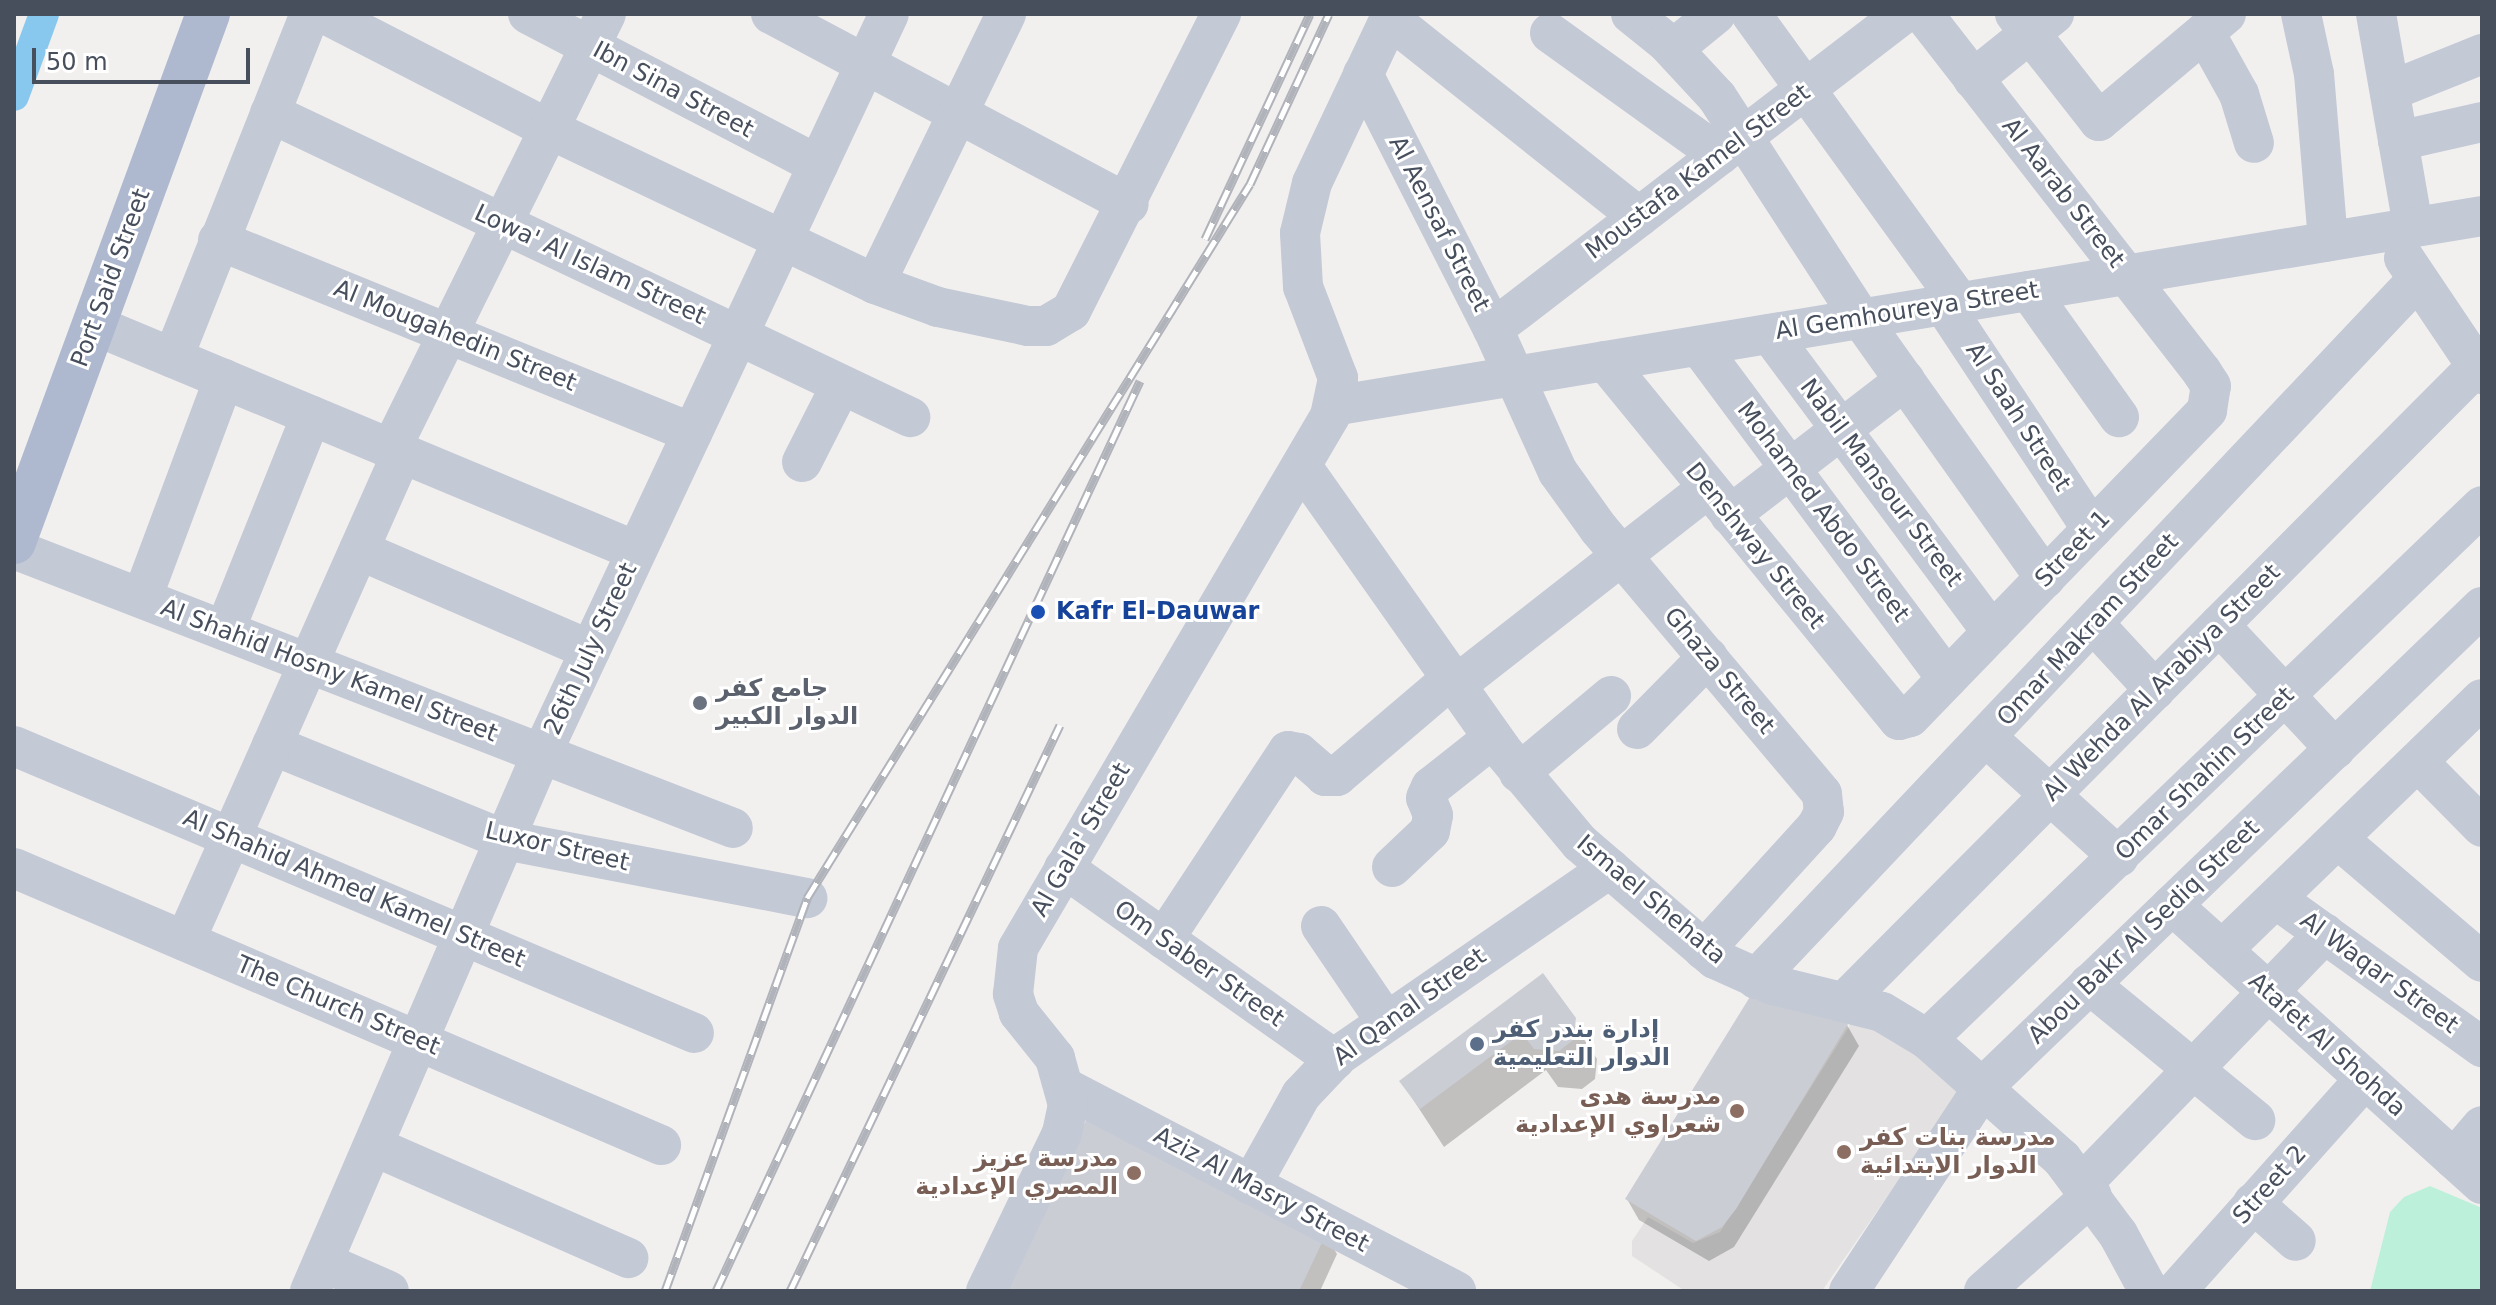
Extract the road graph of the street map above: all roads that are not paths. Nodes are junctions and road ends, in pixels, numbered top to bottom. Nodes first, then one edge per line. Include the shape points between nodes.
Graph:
1 (208, 14) edge
2 (310, 14) edge
3 (325, 14) edge
4 (528, 14) edge
5 (771, 14) edge
6 (889, 14) edge
7 (1006, 14) edge
8 (1221, 14) edge
9 (1631, 14) edge
10 (1716, 14) edge
11 (1751, 14) edge
12 (1903, 14) edge
13 (1923, 14) edge
14 (2301, 14) edge
15 (2376, 14) edge
16 (1391, 16) edge
17 (2033, 21) edge
18 (2216, 23) edge
19 (598, 30) edge
20 (1550, 33) dead end
21 (1673, 49) junction
22 (2482, 54) edge
23 (865, 64) junction
24 (1363, 74) junction
25 (1973, 79) junction
26 (1806, 89) junction
27 (2390, 91) junction
28 (270, 113) junction
29 (957, 113) junction
30 (2482, 122) edge
31 (549, 129) junction
32 (2398, 141) junction
33 (2254, 143) dead end
34 (1732, 146) junction
35 (818, 165) junction
36 (1129, 204) junction
37 (2482, 216) edge
38 (1639, 217) junction
39 (502, 223) junction
40 (2399, 229) junction
41 (218, 240) junction
42 (783, 241) junction
43 (2328, 241) junction
44 (2127, 276) junction
45 (2418, 279) junction
46 (875, 284) junction
47 (2029, 291) junction
48 (1952, 304) junction
49 (1861, 319) junction
50 (94, 325) junction
51 (1493, 329) junction
52 (448, 333) junction
53 (1770, 334) junction
54 (738, 336) junction
55 (1699, 346) junction
56 (173, 358) junction
57 (1605, 361) junction
58 (2479, 370) edge
59 (2202, 372) joint
60 (1511, 376) junction
61 (224, 379) junction
62 (1905, 380) junction
63 (841, 385) junction
64 (1333, 406) junction
65 (311, 416) junction
66 (910, 417) dead end
67 (2119, 417) dead end
68 (1841, 430) junction
69 (692, 433) junction
70 (396, 451) junction
71 (802, 462) dead end
72 (1303, 468) junction
73 (1790, 468) junction
74 (1719, 502) junction
75 (2482, 506) edge
76 (2092, 529) junction
77 (14, 542) edge
78 (14, 549) edge
79 (359, 550) junction
80 (636, 551) junction
81 (1622, 555) junction
82 (2045, 578) junction
83 (142, 598) junction
84 (2482, 607) edge
85 (2094, 624) junction
86 (2219, 625) junction
87 (225, 630) junction
88 (1992, 632) junction
89 (590, 650) junction
90 (1708, 657) junction
91 (309, 662) junction
92 (1947, 679) junction
93 (1454, 682) junction
94 (2155, 690) junction
95 (1611, 696) dead end
96 (2286, 696) junction
97 (2482, 699) edge
98 (1910, 717) joint
99 (1637, 729) dead end
100 (1986, 737) junction
101 (1493, 738) junction
102 (272, 745) junction
103 (14, 746) edge
104 (2335, 749) junction
105 (542, 753) junction
106 (2418, 762) junction
107 (1519, 773) junction
108 (2051, 796) junction
109 (2482, 827) edge
110 (733, 828) dead end
111 (231, 838) junction
112 (2338, 839) junction
113 (505, 840) junction
114 (2119, 857) junction
115 (1392, 867) dead end
116 (14, 868) edge
117 (1064, 868) junction
118 (1610, 868) junction
119 (807, 898) dead end
120 (2276, 899) junction
121 (2172, 905) junction
122 (1321, 926) dead end
123 (2325, 933) junction
124 (464, 936) junction
125 (1164, 939) junction
126 (185, 941) junction
127 (1704, 950) junction
128 (2222, 950) junction
129 (2482, 962) edge
130 (1756, 979) junction
131 (2089, 984) junction
132 (2268, 992) junction
133 (1846, 1000) junction
134 (1385, 1020) junction
135 (694, 1033) dead end
136 (1927, 1039) junction
137 (420, 1041) junction
138 (2482, 1047) edge
139 (1335, 1060) junction
140 (2193, 1070) junction
141 (2365, 1079) junction
142 (1984, 1086) junction
143 (1066, 1088) junction
144 (2255, 1120) dead end
145 (2482, 1126) edge
146 (661, 1145) dead end
147 (373, 1146) junction
148 (2468, 1172) edge
149 (1251, 1185) junction
150 (2087, 1190) junction
151 (2253, 1203) junction
152 (2296, 1241) dead end
153 (628, 1258) dead end
154 (316, 1277) edge
155 (1395, 1277) edge
156 (389, 1291) edge
157 (986, 1291) edge
158 (1456, 1291) edge
159 (1849, 1291) edge
160 (1984, 1291) edge
161 (2149, 1291) edge
162 (2176, 1291) edge

1 - 50 main road, Port Said Street
2 - 28 street
3 - 31 street
4 - 19 street, Ibn Sina Street
5 - 23 street
6 - 23 street, 26th July Street
7 - 29 street
8 - 36 street
9 - 21 street
10 - 21 street
11 - 26 street, Al Saah Street
12 - 26 street, Moustafa Kamel Street
13 - 25 street, Al Aarab Street
14 - 43 street via 2314,74
15 - 27 street
16 - 24 street
16 - 38 street
17 - 18 street via 2092,118 2107,119
17 - 25 street
18 - 33 street
19 - 31 street
19 - 35 street, Ibn Sina Street
20 - 34 street
21 - 34 street via 1717,97
22 - 27 street
23 - 29 street
23 - 35 street, 26th July Street
24 - 51 street, Al Aensaf Street
24 - 64 street via 1312,183 1300,233 1303,287 1338,378
25 - 44 street, Al Aarab Street
26 - 34 street, Moustafa Kamel Street
26 - 48 street, Al Saah Street
27 - 32 street
28 - 39 street, Lowa' Al Islam Street
28 - 41 street
29 - 36 street
29 - 46 street
30 - 32 street
31 - 39 street
31 - 42 street
32 - 40 street
34 - 38 street, Moustafa Kamel Street
34 - 49 street
35 - 42 street, 26th July Street
36 - 46 street via 1071,311 1046,326 999,324
37 - 40 street, Al Gemhoureya Street
38 - 51 street, Moustafa Kamel Street
39 - 52 street
39 - 54 street, Lowa' Al Islam Street
40 - 43 street, Al Gemhoureya Street
40 - 45 street
41 - 52 street, Al Mougahedin Street
41 - 56 street
42 - 46 street
42 - 54 street, 26th July Street
43 - 44 street, Al Gemhoureya Street
44 - 47 street, Al Gemhoureya Street
44 - 59 street, Al Aarab Street
45 - 58 street
45 - 85 street, Omar Makram Street
47 - 48 street, Al Gemhoureya Street
47 - 67 street
48 - 49 street, Al Gemhoureya Street
48 - 76 street, Al Saah Street
49 - 53 street, Al Gemhoureya Street
49 - 62 street
50 - 56 street
50 - 77 main road, Port Said Street
51 - 60 street, Al Aensaf Street
52 - 69 street, Al Mougahedin Street
52 - 70 street
53 - 55 street, Al Gemhoureya Street
53 - 68 street, Nabil Mansour Street
54 - 63 street, Lowa' Al Islam Street
54 - 69 street, 26th July Street
55 - 57 street, Al Gemhoureya Street
55 - 73 street, Mohamed Abdo Street
56 - 61 street
57 - 60 street, Al Gemhoureya Street
57 - 74 street, Denshway Street
58 - 86 street, Al Wehda Al Arabiya Street
59 - 76 street, Street 1 via 2211,386 2207,410
60 - 64 street, Al Gemhoureya Street
60 - 81 street, Ghaza Street via 1558,472
61 - 65 street
61 - 83 street
62 - 68 street
62 - 82 street
63 - 66 street, Lowa' Al Islam Street
63 - 71 street
64 - 72 street, Al Gala' Street
65 - 70 street
65 - 87 street
68 - 73 street
68 - 88 street, Nabil Mansour Street
69 - 80 street, 26th July Street
70 - 79 street
70 - 80 street
72 - 93 street, Ismael Shehata
72 - 117 street, Al Gala' Street
73 - 74 street
73 - 92 street, Mohamed Abdo Street
74 - 81 street
74 - 98 street, Denshway Street via 1894,718
75 - 96 street, Omar Shahin Street
76 - 82 street, Street 1
78 - 83 street, Al Shahid Hosny Kamel Street
79 - 89 street
79 - 91 street
80 - 89 street, 26th July Street
81 - 90 street, Ghaza Street
81 - 93 street
82 - 88 street, Street 1
83 - 87 street, Al Shahid Hosny Kamel Street
84 - 104 street, Abou Bakr Al Sediq Street
85 - 94 street
85 - 100 street, Omar Makram Street
86 - 94 street, Al Wehda Al Arabiya Street
86 - 96 street
87 - 91 street, Al Shahid Hosny Kamel Street
88 - 92 street, Street 1
89 - 105 street, 26th July Street
90 - 99 street
90 - 127 street, Ghaza Street via 1825,804 1817,826
91 - 102 street
91 - 105 street, Al Shahid Hosny Kamel Street
92 - 98 street, Street 1
93 - 101 street, Ismael Shehata
93 - 125 street via 1337,776 1325,776 1299,753 1288,751
94 - 108 street, Al Wehda Al Arabiya Street
95 - 107 street
96 - 104 street
96 - 114 street, Omar Shahin Street
97 - 106 street
100 - 108 street
100 - 130 street, Omar Makram Street
101 - 107 street, Ismael Shehata
101 - 115 street via 1431,787 1426,798 1433,815 1430,831
102 - 111 street
102 - 113 street, Luxor Street
103 - 111 street, Al Shahid Ahmed Kamel Street
104 - 121 street, Abou Bakr Al Sediq Street
105 - 110 street, Al Shahid Hosny Kamel Street
105 - 113 street, 26th July Street
106 - 109 street
106 - 112 street
107 - 118 street, Ismael Shehata via 1555,818
108 - 114 street
108 - 133 street, Al Wehda Al Arabiya Street
111 - 124 street, Al Shahid Ahmed Kamel Street
111 - 126 street
112 - 120 street
112 - 129 street
113 - 119 street, Luxor Street
113 - 124 street, 26th July Street
114 - 136 street, Omar Shahin Street
116 - 126 street, The Church Street
117 - 125 street, Om Saber Street
117 - 143 street, Al Gala' Street via 1018,948 1013,994 1019,1013 1055,1058
118 - 127 street, Ismael Shehata
118 - 134 street, Al Qanal Street
120 - 123 street, Al Waqar Street
120 - 128 street
121 - 128 street, Atafet Al Shohda
121 - 131 street, Abou Bakr Al Sediq Street
122 - 134 street
123 - 132 street
123 - 138 street, Al Waqar Street
124 - 135 street, Al Shahid Ahmed Kamel Street
124 - 137 street, 26th July Street
125 - 139 street, Om Saber Street
126 - 137 street, The Church Street
127 - 130 street, Ismael Shehata
128 - 132 street, Atafet Al Shohda
130 - 133 street, Ismael Shehata
131 - 140 street
131 - 142 street, Abou Bakr Al Sediq Street
132 - 140 street
132 - 141 street, Atafet Al Shohda
133 - 136 street, Ismael Shehata via 1882,1012
134 - 139 street, Al Qanal Street
136 - 142 street, Ismael Shehata
137 - 146 street, The Church Street
137 - 147 street, 26th July Street
139 - 149 street, Al Qanal Street via 1301,1095
140 - 144 street
140 - 150 street
141 - 148 street, Atafet Al Shohda
141 - 151 street, Street 2
142 - 150 street, Ismael Shehata
142 - 159 street, Abou Bakr Al Sediq Street
143 - 149 street, Aziz Al Masry Street
143 - 157 street, Al Gala' Street via 1062,1133
145 - 148 street
147 - 153 street
147 - 154 street, 26th July Street
149 - 155 street, Aziz Al Masry Street
150 - 160 street
150 - 161 street, Ismael Shehata
151 - 152 street
151 - 162 street, Street 2
154 - 156 street
155 - 158 street, Aziz Al Masry Street

